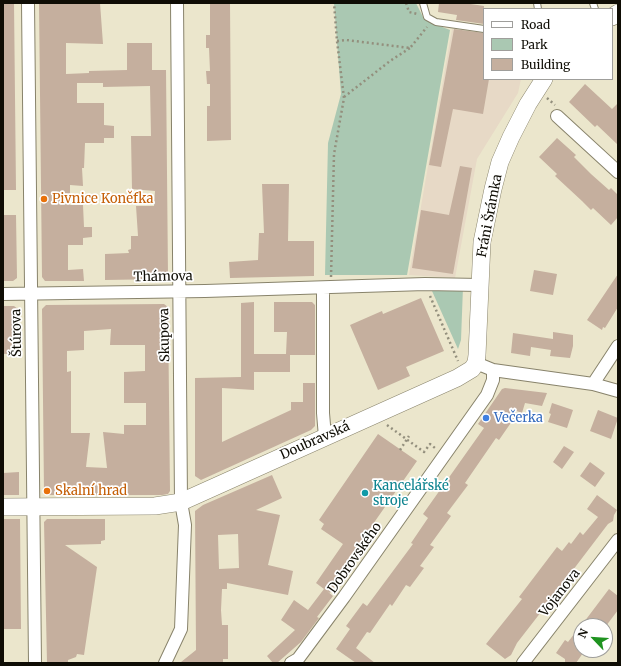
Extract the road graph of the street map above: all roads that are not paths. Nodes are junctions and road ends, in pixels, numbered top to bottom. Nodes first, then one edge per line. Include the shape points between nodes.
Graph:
1 (28, 3) edge
2 (177, 3) edge
3 (423, 3) edge
4 (483, 29) edge
5 (541, 85) edge
6 (557, 116) road end
7 (618, 172) edge
8 (480, 285) junction
9 (327, 287) junction
10 (178, 291) junction
11 (31, 293) junction
12 (3, 294) edge
13 (618, 346) edge
14 (470, 369) junction
15 (493, 370) junction
16 (593, 384) junction
17 (618, 391) edge
18 (325, 437) junction
19 (181, 502) junction
20 (3, 507) edge
21 (33, 507) junction
22 (618, 540) edge
23 (300, 662) edge
24 (35, 663) edge
25 (165, 663) edge
26 (523, 663) edge

1 - 11 street, Štúrova
2 - 10 street, Skupova
3 - 4 lane via 427,17 436,22
5 - 8 street, Fráni Šrámka via 511,136 500,162 482,242
6 - 7 street
8 - 9 street, Thámova
8 - 14 street, Fráni Šrámka
9 - 10 street, Thámova
9 - 18 street via 323,413
10 - 11 street, Thámova
10 - 19 street, Skupova
11 - 12 street, Thámova
11 - 21 street, Štúrova
13 - 16 street
14 - 15 street
14 - 18 street, Doubravská
15 - 16 street
15 - 23 street, Dobrovského via 493,380 487,395
16 - 17 street
18 - 19 street, Doubravská
19 - 21 street, Doubravská via 155,506
19 - 25 street, Skupova via 185,525 181,629
20 - 21 street, Doubravská
21 - 24 street, Štúrova
22 - 26 street, Vojanova

